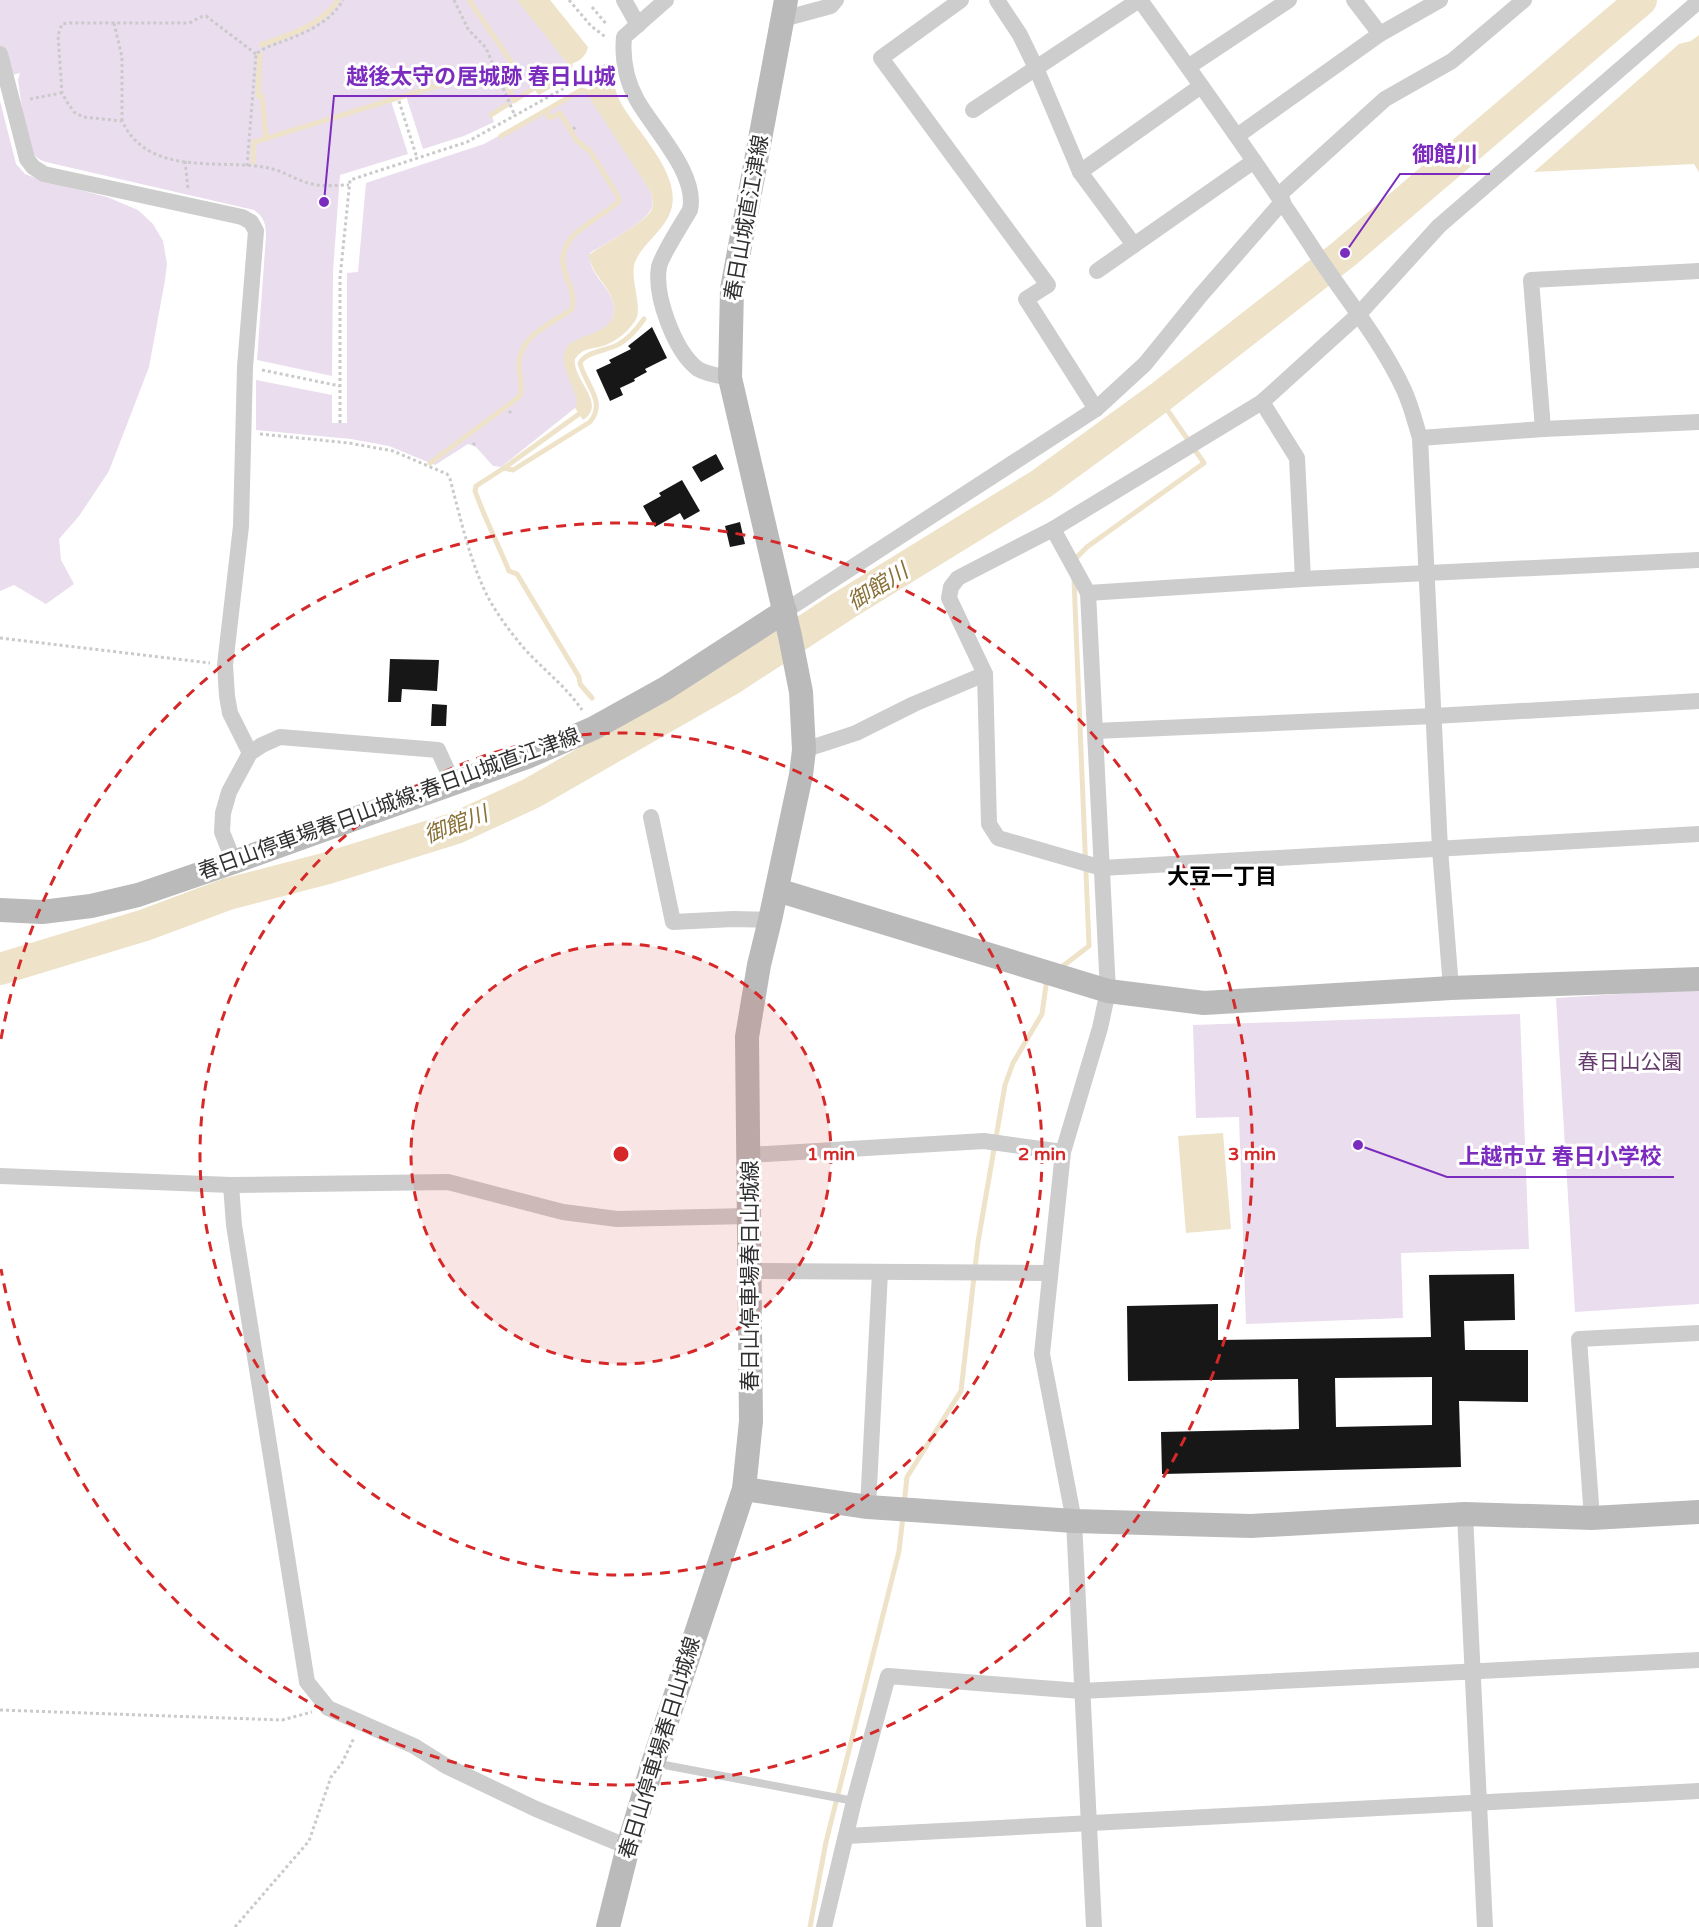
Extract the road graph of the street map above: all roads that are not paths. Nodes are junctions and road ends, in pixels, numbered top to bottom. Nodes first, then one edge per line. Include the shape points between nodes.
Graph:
1 (624, 0) edge
2 (666, 0) edge
3 (836, 0) edge
4 (961, 0) edge
5 (997, 0) edge
6 (1139, 0) edge
7 (1289, 0) edge
8 (1354, 0) edge
9 (1440, 0) edge
10 (1524, 0) edge
11 (1699, 1) edge
12 (784, 9) edge
13 (638, 25) junction
14 (1380, 34) junction
15 (0, 54) edge
16 (1188, 67) junction
17 (1036, 68) junction
18 (1200, 86) junction
19 (973, 110) dead end
20 (1237, 136) junction
21 (1254, 161) junction
22 (1080, 172) junction
23 (1281, 198) junction
24 (1134, 245) junction
25 (1097, 271) dead end
26 (1699, 271) edge
27 (1358, 315) junction
28 (729, 378) junction
29 (1262, 402) junction
30 (1096, 409) junction
31 (1699, 422) edge
32 (1543, 429) junction
33 (1420, 438) junction
34 (1053, 529) junction
35 (1699, 560) edge
36 (1425, 574) junction
37 (1303, 579) junction
38 (1088, 593) junction
39 (785, 611) junction
40 (985, 674) junction
41 (1699, 701) edge
42 (1434, 716) junction
43 (1095, 731) junction
44 (804, 750) junction
45 (250, 753) junction
46 (453, 784) junction
47 (651, 817) dead end
48 (1699, 834) edge
49 (1440, 849) junction
50 (234, 862) junction
51 (1102, 868) junction
52 (777, 890) junction
53 (0, 910) edge
54 (770, 920) junction
55 (1699, 979) edge
56 (1451, 988) junction
57 (1108, 991) junction
58 (1063, 1152) junction
59 (749, 1155) junction
60 (0, 1176) edge
61 (231, 1185) junction
62 (748, 1216) junction
63 (750, 1271) junction
64 (880, 1272) junction
65 (1049, 1273) junction
66 (1699, 1333) edge
67 (744, 1489) junction
68 (868, 1508) junction
69 (1699, 1512) edge
70 (1465, 1514) junction
71 (1592, 1518) junction
72 (1074, 1521) junction
73 (1699, 1660) edge
74 (1473, 1672) junction
75 (1081, 1691) junction
76 (653, 1763) junction
77 (1699, 1791) edge
78 (854, 1802) junction
79 (1479, 1803) junction
80 (1088, 1824) junction
81 (846, 1836) junction
82 (628, 1847) junction
83 (608, 1927) edge
84 (824, 1927) edge
85 (1094, 1927) edge
86 (1485, 1927) edge

1 - 13 street
2 - 13 street
3 - 12 street via 831,6
4 - 30 street via 881,58 1048,285 1026,299
5 - 17 street
6 - 16 street
6 - 17 street
7 - 16 street
8 - 14 street
9 - 14 street
10 - 23 street via 1452,61 1385,99
11 - 27 street via 1439,226
12 - 28 main road, 春日山城直江津線 via 732,289
13 - 28 street via 624,37 615,56 636,98 688,180 692,200 659,266 658,287 668,324 688,359 700,370
14 - 20 street
15 - 45 street via 27,159 33,167 44,174 242,218 251,222 256,231 245,367 241,526 225,665 230,713
16 - 18 street
17 - 19 street
17 - 22 street
18 - 20 street
18 - 22 street
20 - 21 street
21 - 23 street
21 - 24 street
22 - 24 street
23 - 27 street
23 - 30 street via 1145,364
24 - 25 street
26 - 32 street via 1531,280
27 - 29 street
27 - 33 street via 1390,361 1406,393
28 - 39 main road, 春日山城直江津線
29 - 34 street
29 - 37 street via 1297,458
30 - 39 street
31 - 32 street
32 - 33 street
33 - 36 street
34 - 38 street
34 - 40 street via 958,578 951,587 950,598
35 - 36 street
36 - 37 street
36 - 42 street
37 - 38 street
38 - 43 street
39 - 44 main road, 春日山停車場春日山城線 via 801,692
39 - 46 main road, 春日山停車場春日山城線;春日山城直江津線 via 666,688 594,728 527,758
40 - 44 street via 856,733
40 - 51 street via 989,824 998,838
41 - 42 street
42 - 43 street
42 - 49 street
43 - 51 street
44 - 52 main road, 春日山停車場春日山城線
45 - 46 street via 280,737 438,750
45 - 50 street via 229,792 223,813 222,832
46 - 50 main road, 春日山停車場春日山城線;春日山城直江津線
47 - 54 street via 673,922
48 - 49 street
49 - 51 street
49 - 56 street
50 - 53 main road, 春日山停車場春日山城線;春日山城直江津線 via 138,895 91,906 42,912
51 - 57 street
52 - 54 main road, 春日山停車場春日山城線
52 - 57 main road
54 - 59 main road, 春日山停車場春日山城線 via 747,1037
55 - 56 main road
56 - 57 main road via 1204,1003
57 - 58 street
58 - 59 street via 984,1141
58 - 65 street
59 - 62 main road, 春日山停車場春日山城線
60 - 61 street
61 - 62 street via 448,1182 563,1212 617,1219
61 - 82 street via 234,1225 307,1682 328,1708 414,1746 446,1766 536,1809
62 - 63 main road, 春日山停車場春日山城線
63 - 64 street
63 - 67 main road, 春日山停車場春日山城線 via 751,1420
64 - 65 street
64 - 68 street
65 - 72 street via 1042,1354
66 - 71 street via 1579,1339
67 - 68 main road
67 - 76 main road, 春日山停車場春日山城線
68 - 72 main road
69 - 71 main road
70 - 71 main road
70 - 72 main road via 1251,1526
70 - 74 street
72 - 75 street
73 - 74 street
74 - 75 street
74 - 79 street
75 - 78 street via 888,1676
75 - 80 street
76 - 78 lane
76 - 82 main road, 春日山停車場春日山城線
77 - 79 street
78 - 81 street
79 - 80 street
79 - 86 street
80 - 81 street
80 - 85 street
81 - 84 street
82 - 83 main road, 春日山停車場春日山城線

